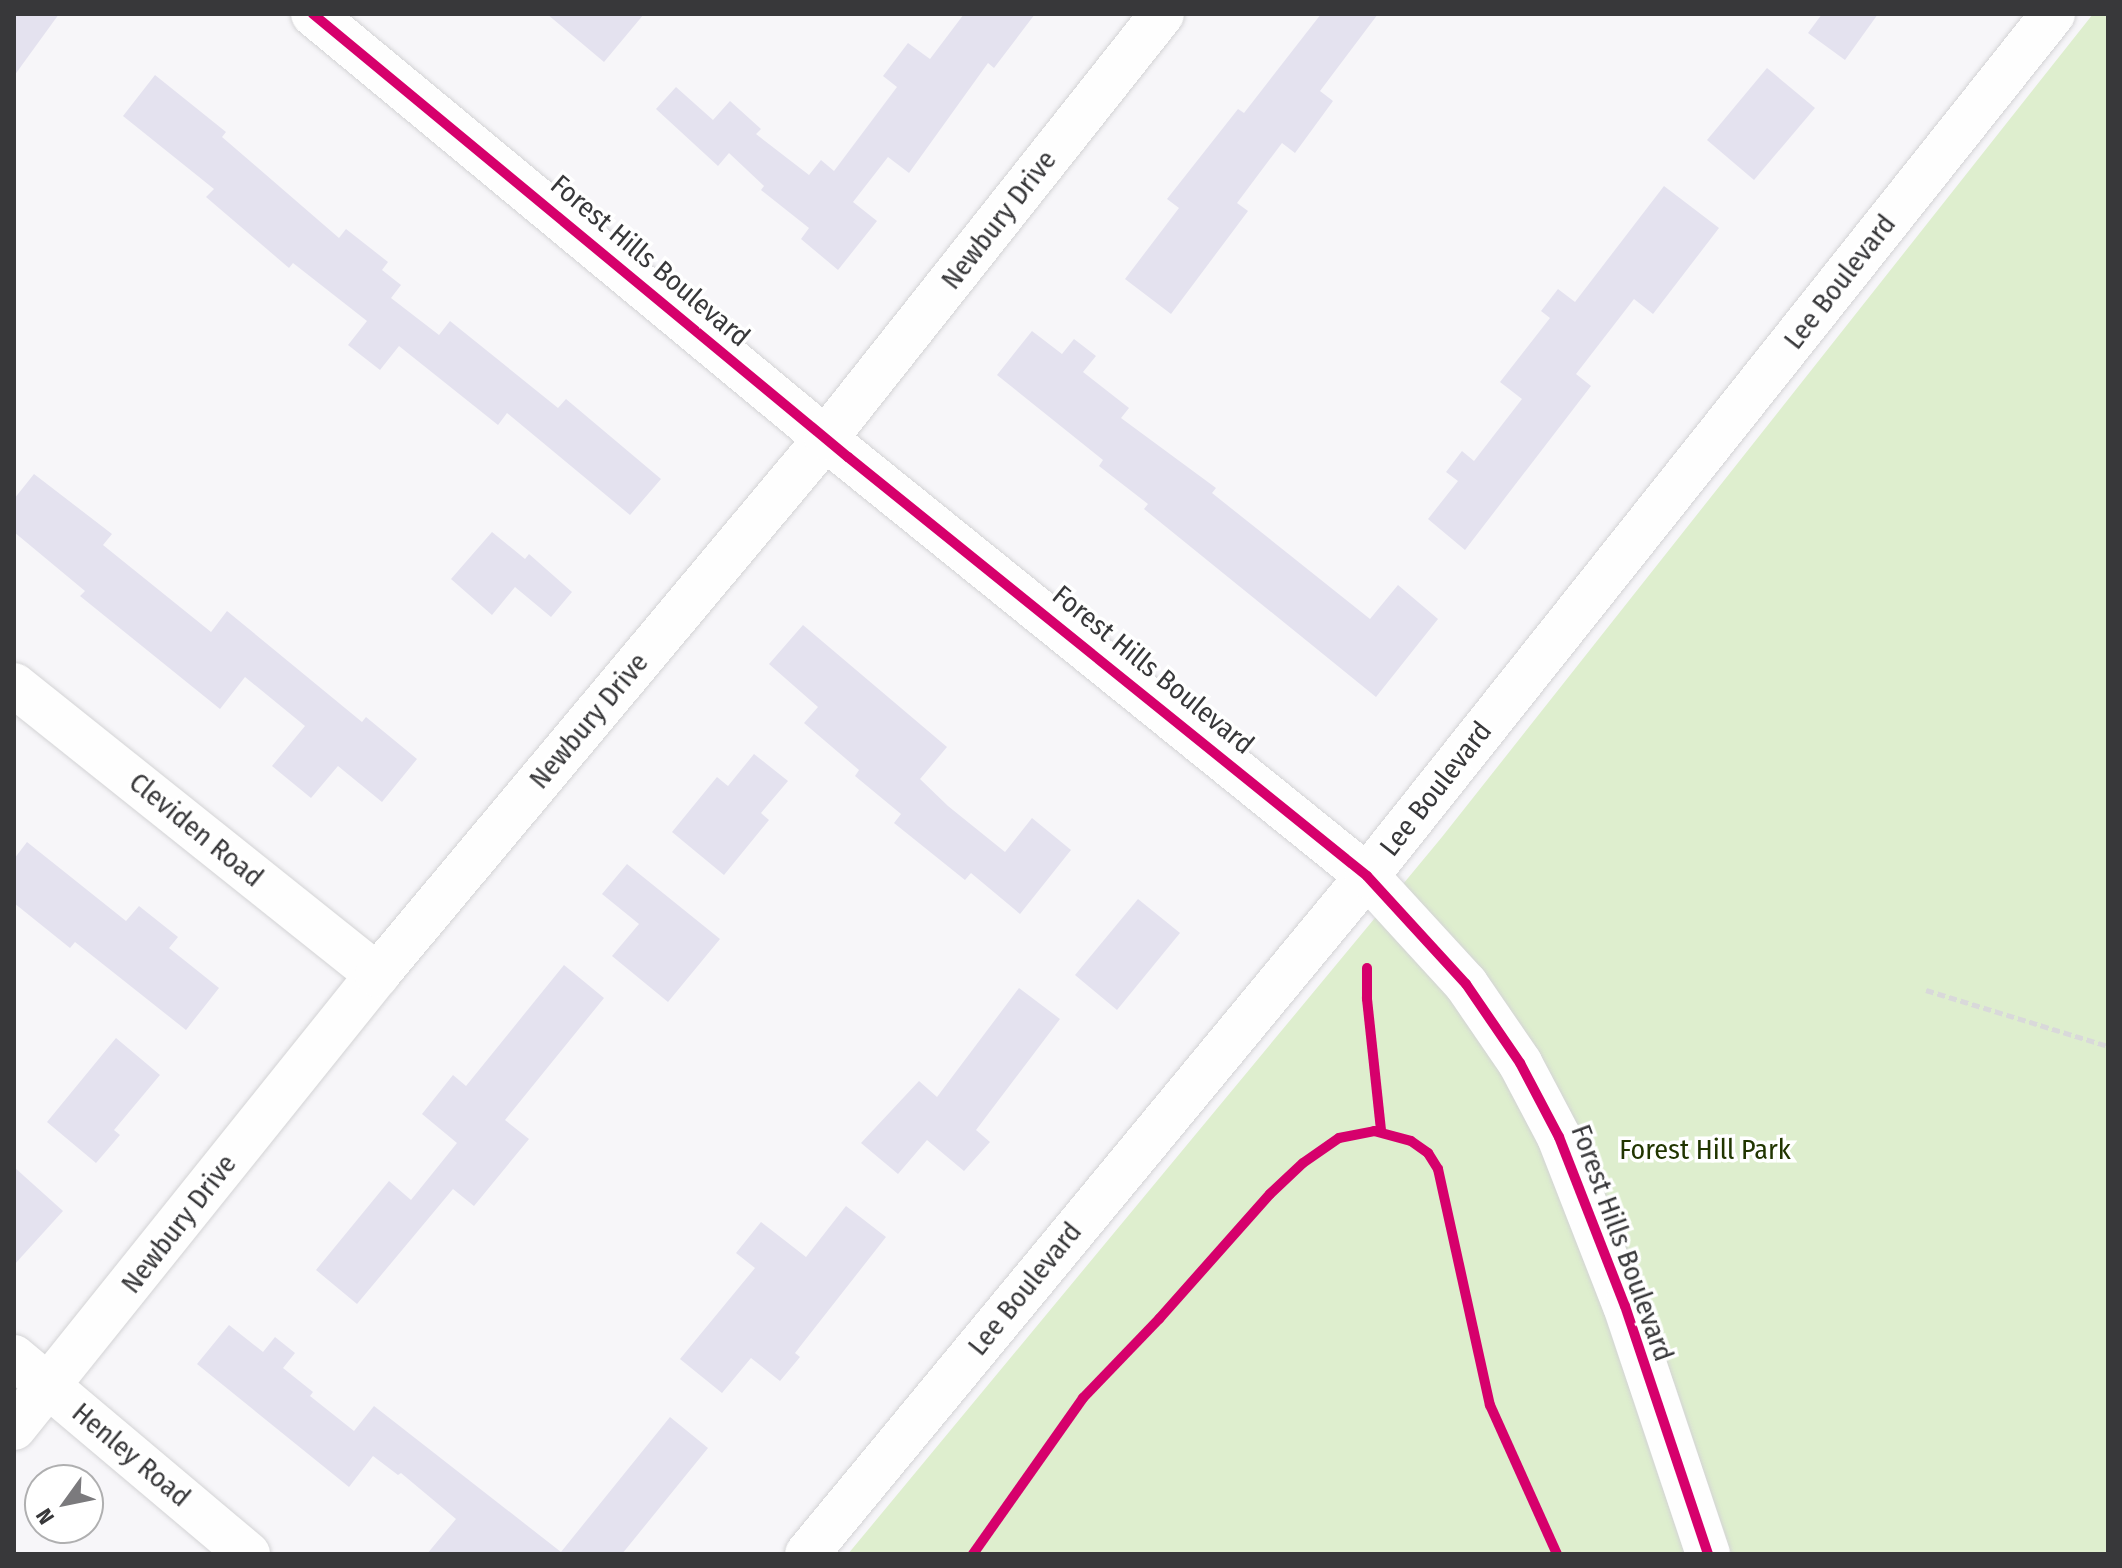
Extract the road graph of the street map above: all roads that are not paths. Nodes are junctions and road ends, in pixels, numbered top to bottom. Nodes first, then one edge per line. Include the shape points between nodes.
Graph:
1 (313, 14) edge
2 (1162, 14) edge
3 (2053, 14) edge
4 (826, 438) junction
5 (14, 685) edge
6 (1367, 876) junction
7 (377, 975) junction
8 (14, 1357) edge
9 (50, 1387) junction
10 (14, 1428) edge
11 (248, 1554) edge
12 (807, 1554) edge
13 (1708, 1554) edge

1 - 4 street, Forest Hills Boulevard
2 - 4 street, Newbury Drive
3 - 6 street, Lee Boulevard
4 - 6 street, Forest Hills Boulevard
4 - 7 street, Newbury Drive
5 - 7 street, Cleviden Road
6 - 12 street, Lee Boulevard
6 - 13 street, Forest Hills Boulevard via 1466,984 1520,1063 1559,1137 1620,1291
7 - 9 street, Newbury Drive
8 - 9 street, Henley Road
9 - 10 street, Newbury Drive
9 - 11 street, Henley Road

